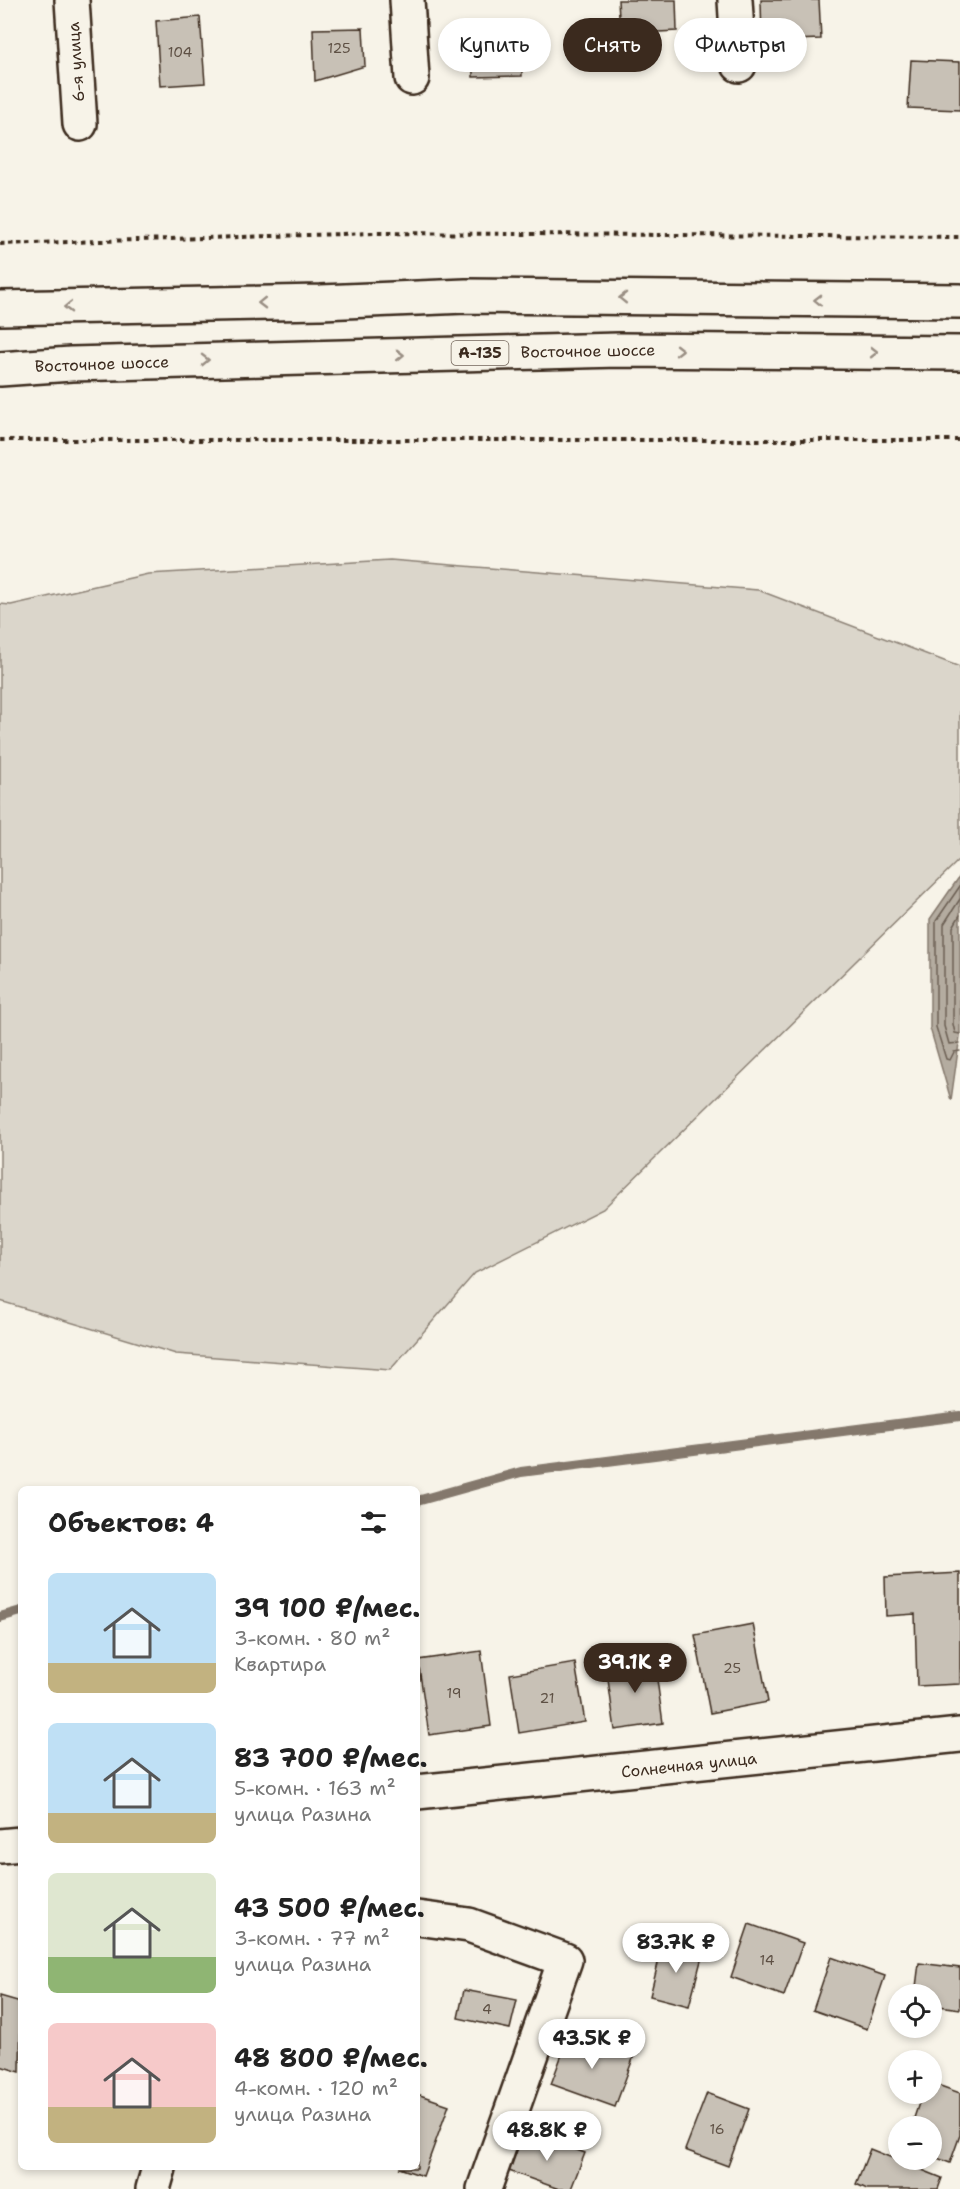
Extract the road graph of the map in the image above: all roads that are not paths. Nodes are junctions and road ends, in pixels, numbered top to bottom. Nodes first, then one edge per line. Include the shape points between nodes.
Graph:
1 (72, 0) edge
2 (407, 0) edge
3 (735, 0) edge
4 (736, 18) edge
5 (412, 78) dead end
6 (80, 124) dead end
7 (960, 301) edge
8 (0, 308) edge
9 (960, 352) edge
10 (0, 369) edge
11 (960, 1735) edge
12 (420, 1792) edge
13 (18, 1844) edge
14 (0, 1846) edge
15 (420, 1918) edge
16 (158, 2170) edge
17 (153, 2189) edge
18 (484, 2189) edge

1 - 6 main road, 6-я улица
2 - 5 main road
3 - 4 main road
7 -> 8 main road via 466,296
10 -> 9 main road, Восточное шоссе / А-135 via 620,350
11 - 12 main road, Солнечная улица
13 - 14 main road
15 - 18 main road via 469,1925 565,1960
16 - 17 main road

